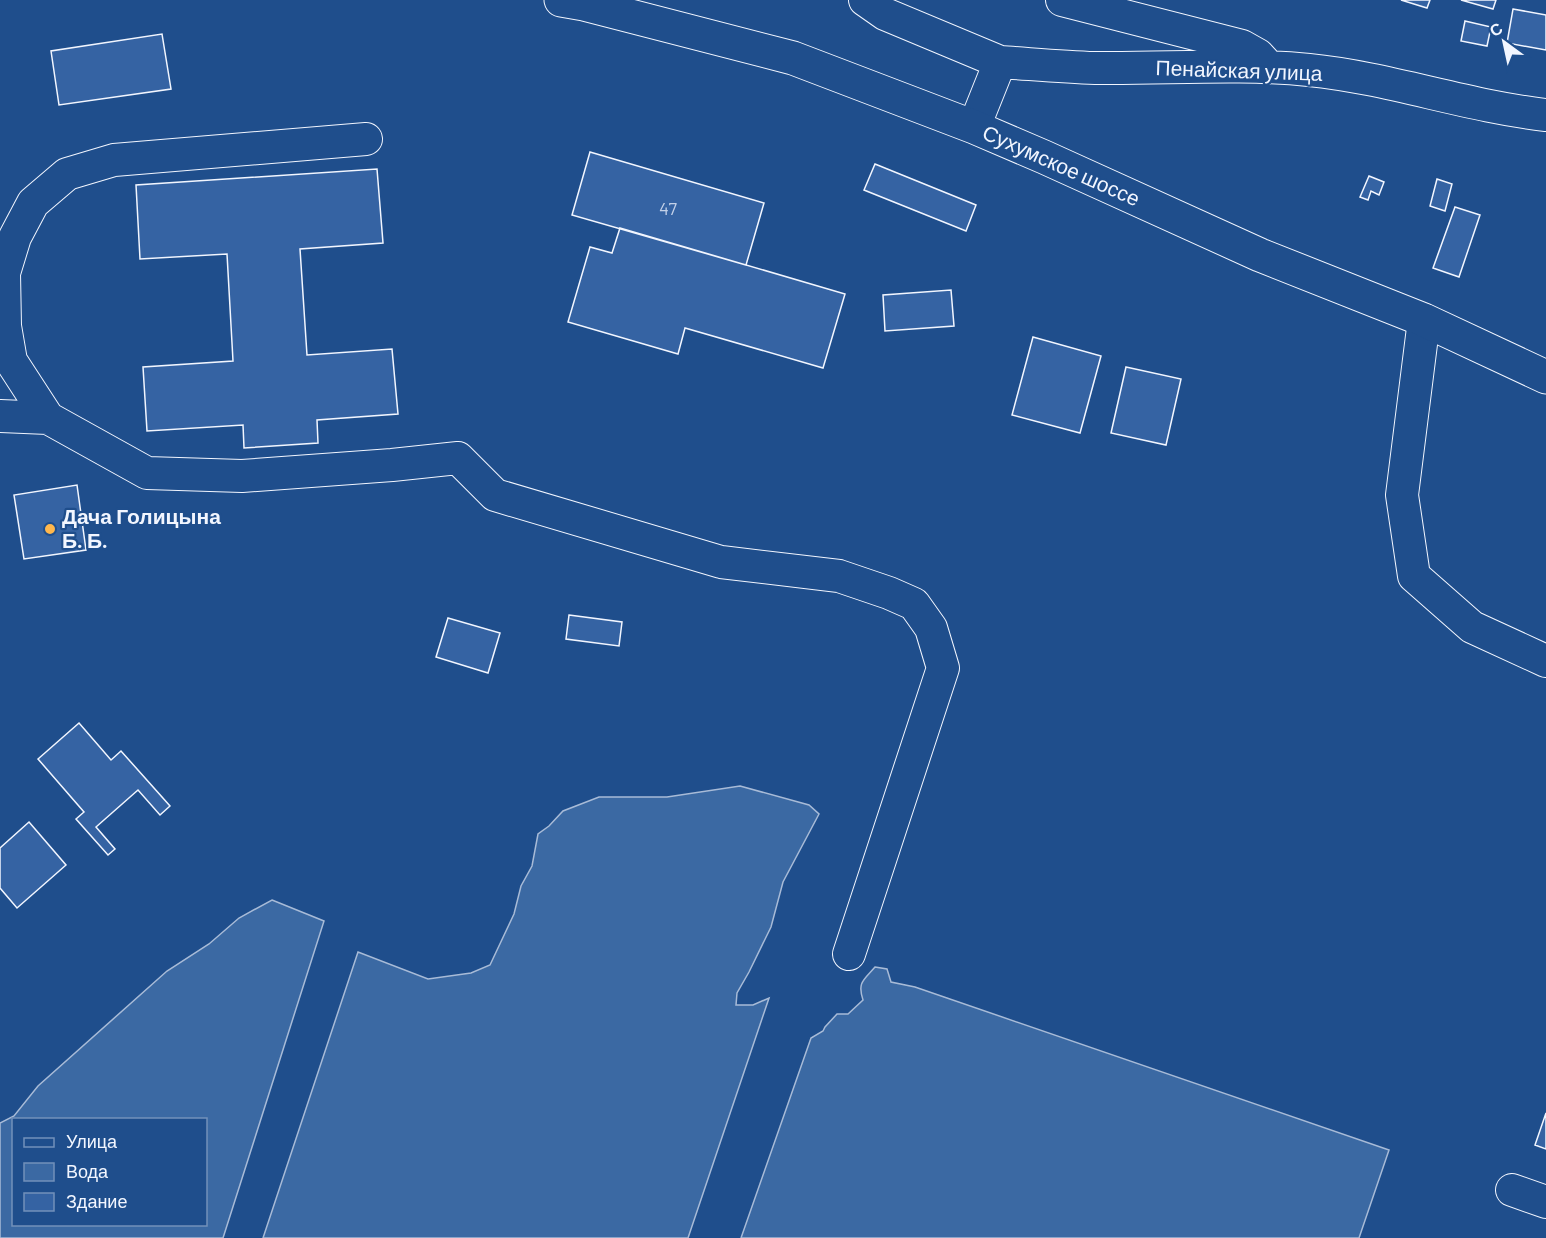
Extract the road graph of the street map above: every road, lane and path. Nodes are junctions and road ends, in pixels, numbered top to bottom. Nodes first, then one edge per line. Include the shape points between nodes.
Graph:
1 (561, 0) edge
2 (865, 0) edge
3 (1062, 0) edge
4 (1000, 62) junction
5 (1269, 67) junction
6 (1546, 116) edge
7 (974, 127) junction
8 (366, 139) dead end
9 (1424, 320) junction
10 (1546, 377) edge
11 (0, 416) edge
12 (48, 418) junction
13 (1546, 661) edge
14 (849, 954) dead end
15 (1512, 1190) dead end
16 (1546, 1202) edge

1 - 7 highway, Сухумское шоссе via 793,58
2 - 4 street, Пенайская улица via 885,14
3 - 5 street via 1242,46
4 - 5 street, Пенайская улица via 1095,68
4 - 7 street
5 - 6 street, Пенайская улица via 1360,78
7 - 9 highway, Сухумское шоссе via 1260,255
8 - 12 street via 114,160 67,174 33,203 15,237 4,273 5,326 11,361
9 - 10 highway, Сухумское шоссе
9 - 13 street via 1402,495 1414,576 1473,627
11 - 12 street
12 - 14 street via 147,473 242,476 459,458 495,495 721,562 839,576 914,604 931,628 943,668
15 - 16 street

